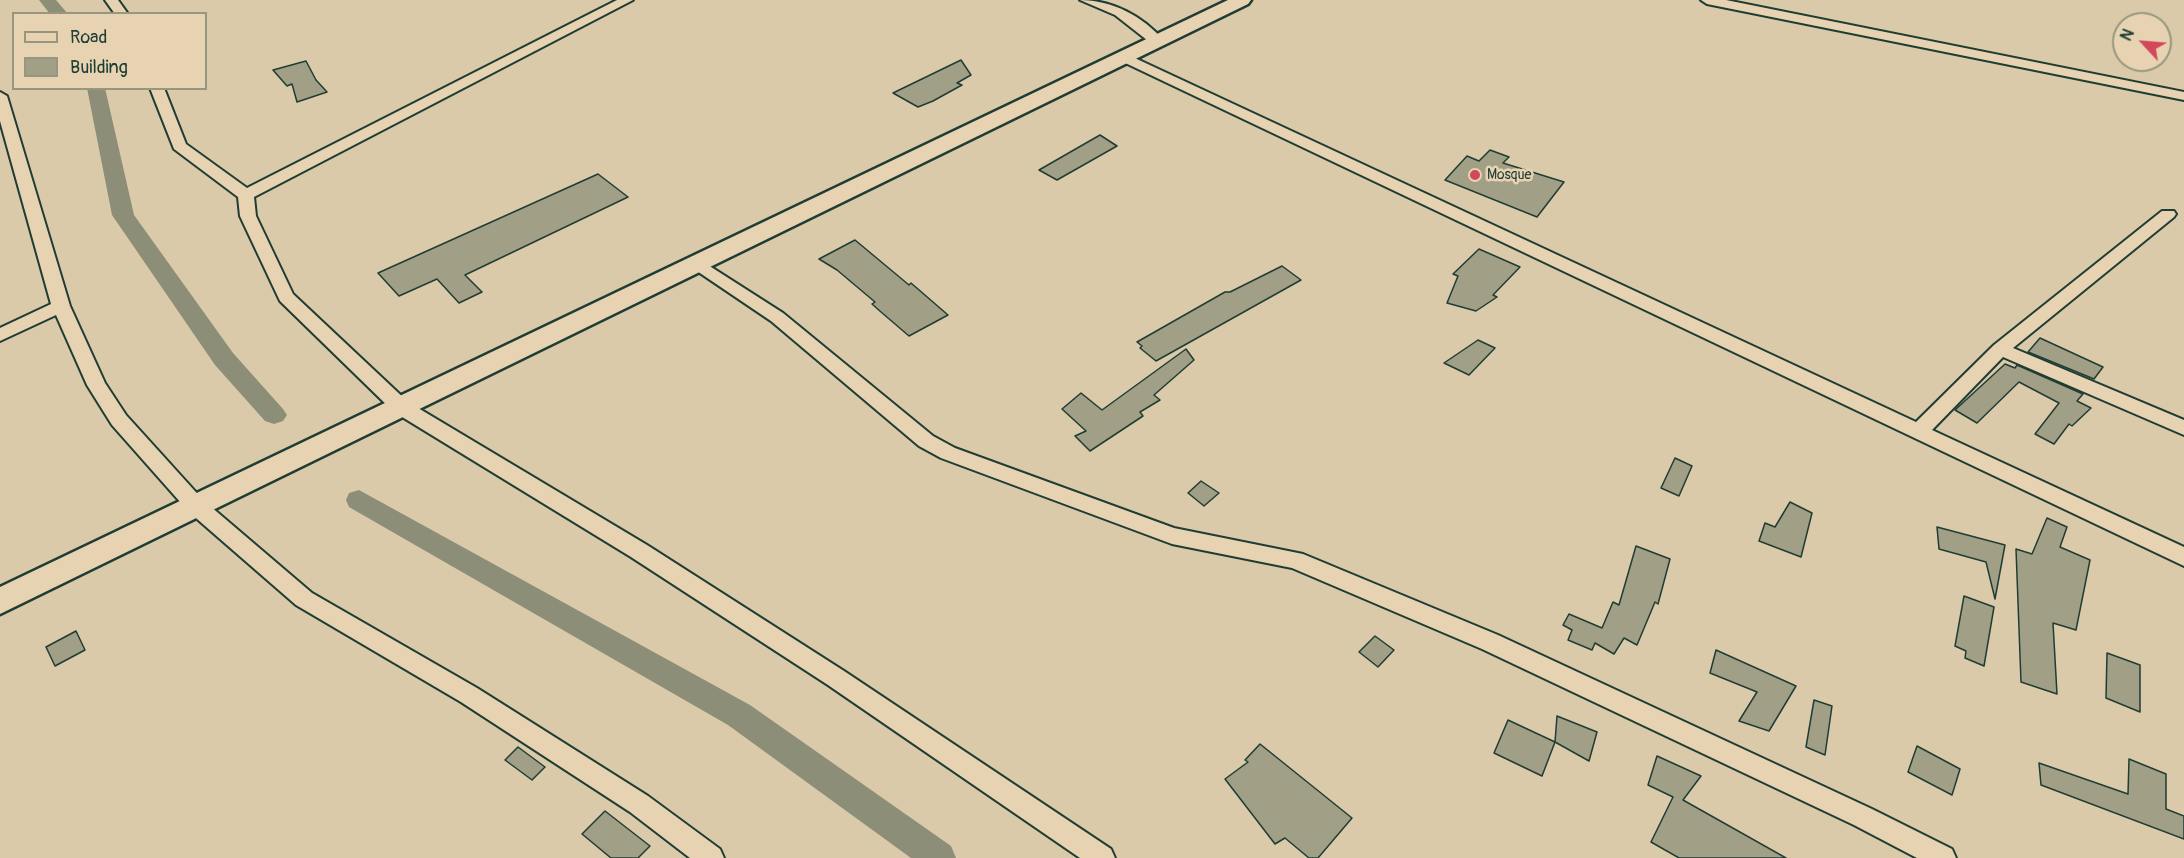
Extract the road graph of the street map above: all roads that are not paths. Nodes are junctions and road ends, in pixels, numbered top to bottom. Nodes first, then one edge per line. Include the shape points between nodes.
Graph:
1 (111, 0) edge
2 (627, 0) edge
3 (1086, 0) edge
4 (1242, 0) edge
5 (1707, 0) edge
6 (120, 12) edge
7 (1157, 41) junction
8 (1124, 57) junction
9 (158, 90) edge
10 (0, 96) edge
11 (2184, 96) edge
12 (246, 195) junction
13 (2168, 214) dead end
14 (697, 263) junction
15 (61, 306) junction
16 (0, 334) edge
17 (2000, 349) junction
18 (401, 407) junction
19 (2184, 428) edge
20 (1918, 432) junction
21 (195, 506) junction
22 (2184, 557) edge
23 (0, 601) edge
24 (711, 858) edge
25 (1102, 858) edge
26 (1943, 858) edge

1 - 6 street
2 - 12 street
3 - 7 street via 1120,12
4 - 7 main road
5 - 11 street
7 - 8 main road
8 - 14 main road
8 - 20 street
9 - 12 street via 178,146
10 - 15 street
12 - 18 street via 249,216 286,297
13 - 17 street
14 - 18 main road
14 - 26 street via 777,317 926,441 948,453 1172,536 1295,560 1490,642
15 - 16 street
15 - 21 street via 96,385 119,420
17 - 19 street
17 - 20 street
18 - 21 main road
18 - 25 street via 639,551 826,671
20 - 22 street
21 - 23 main road
21 - 24 street via 304,599 469,695 639,804

